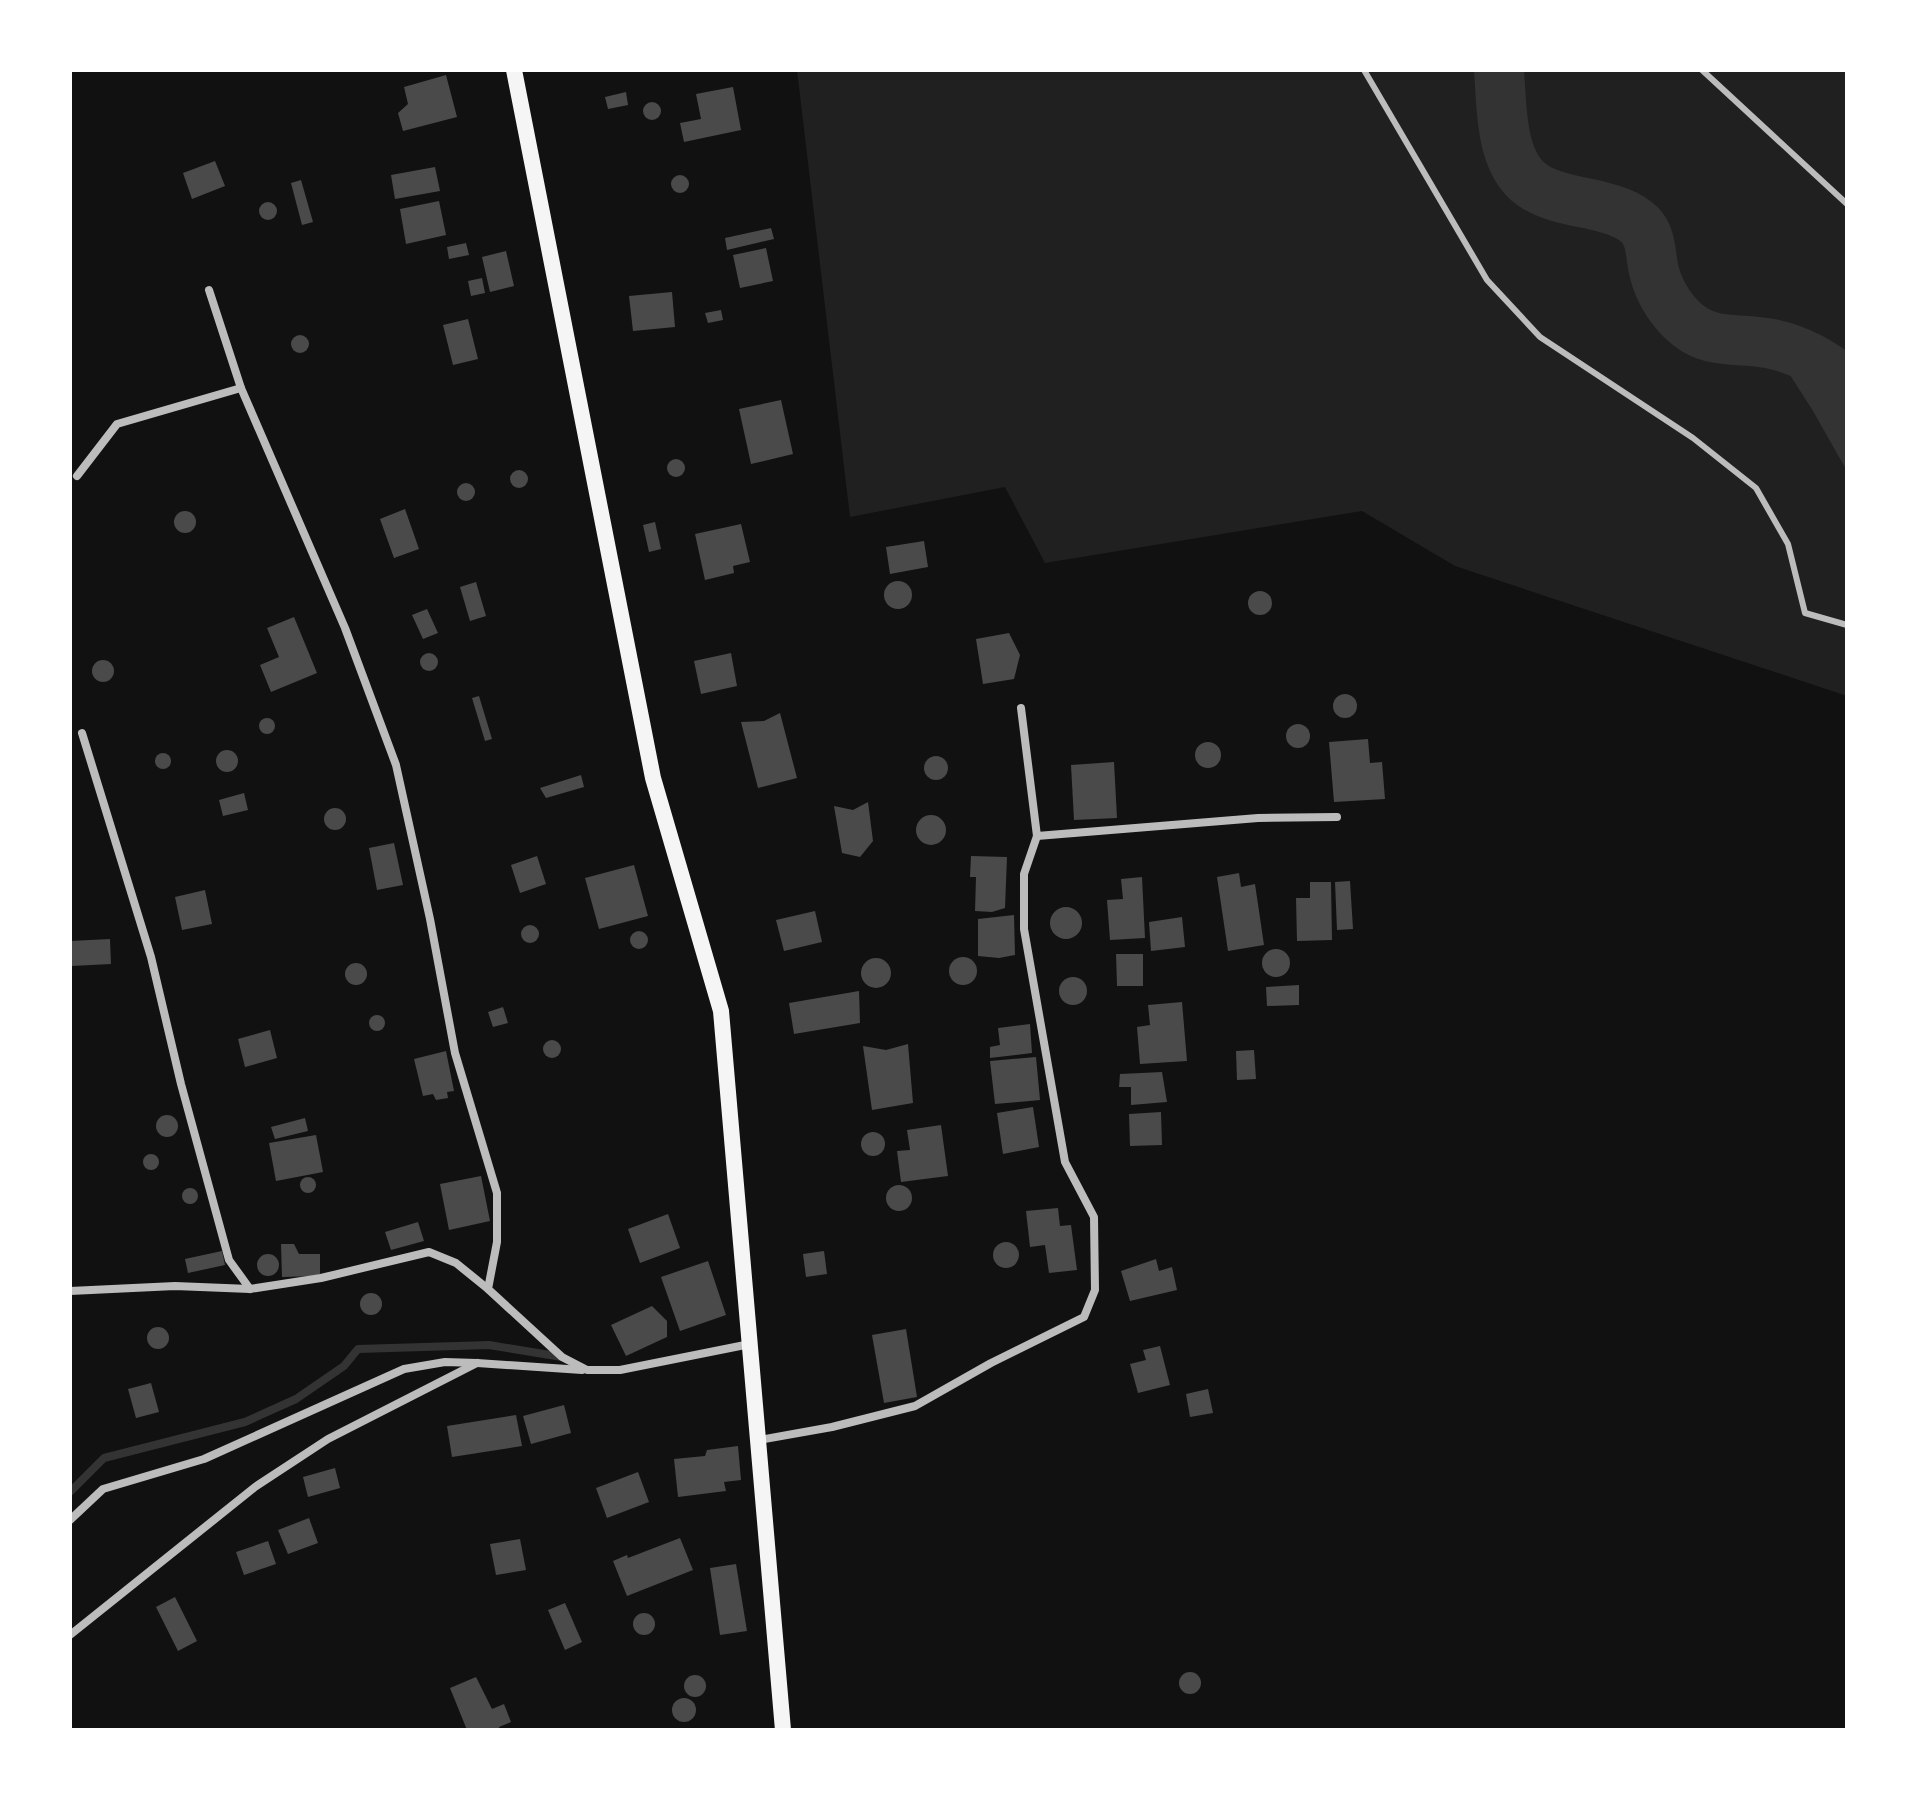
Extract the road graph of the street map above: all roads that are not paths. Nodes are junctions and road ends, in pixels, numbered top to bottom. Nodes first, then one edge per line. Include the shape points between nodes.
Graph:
1 (514, 70) edge
2 (1364, 70) edge
3 (1702, 70) edge
4 (1847, 204) edge
5 (209, 290) dead end
6 (241, 388) junction
7 (77, 476) dead end
8 (1847, 625) edge
9 (1021, 708) dead end
10 (82, 733) dead end
11 (1337, 817) dead end
12 (1037, 836) junction
13 (250, 1289) junction
14 (488, 1289) junction
15 (70, 1291) edge
16 (751, 1344) junction
17 (477, 1363) junction
18 (587, 1370) junction
19 (759, 1440) junction
20 (70, 1520) edge
21 (70, 1635) edge
22 (783, 1730) edge

1 - 16 main road via 653,778 721,1011
2 - 8 lane via 1487,280 1540,337 1693,438 1756,488 1788,544 1805,613
3 - 4 lane
5 - 6 street
6 - 7 street via 117,424
6 - 14 street via 345,628 396,765 455,1053 497,1193 497,1242
9 - 12 street
10 - 13 street via 151,957 229,1260
11 - 12 street
12 - 19 street via 1024,874 1024,929 1065,1162 1094,1217 1095,1290 1084,1317 915,1406
13 - 14 street via 429,1252 456,1263
13 - 15 street
14 - 18 street via 562,1357
16 - 18 street via 620,1370
16 - 19 main road
17 - 18 street
17 - 20 street via 404,1369 204,1459 103,1489
17 - 21 street via 328,1439 255,1487
19 - 22 main road

